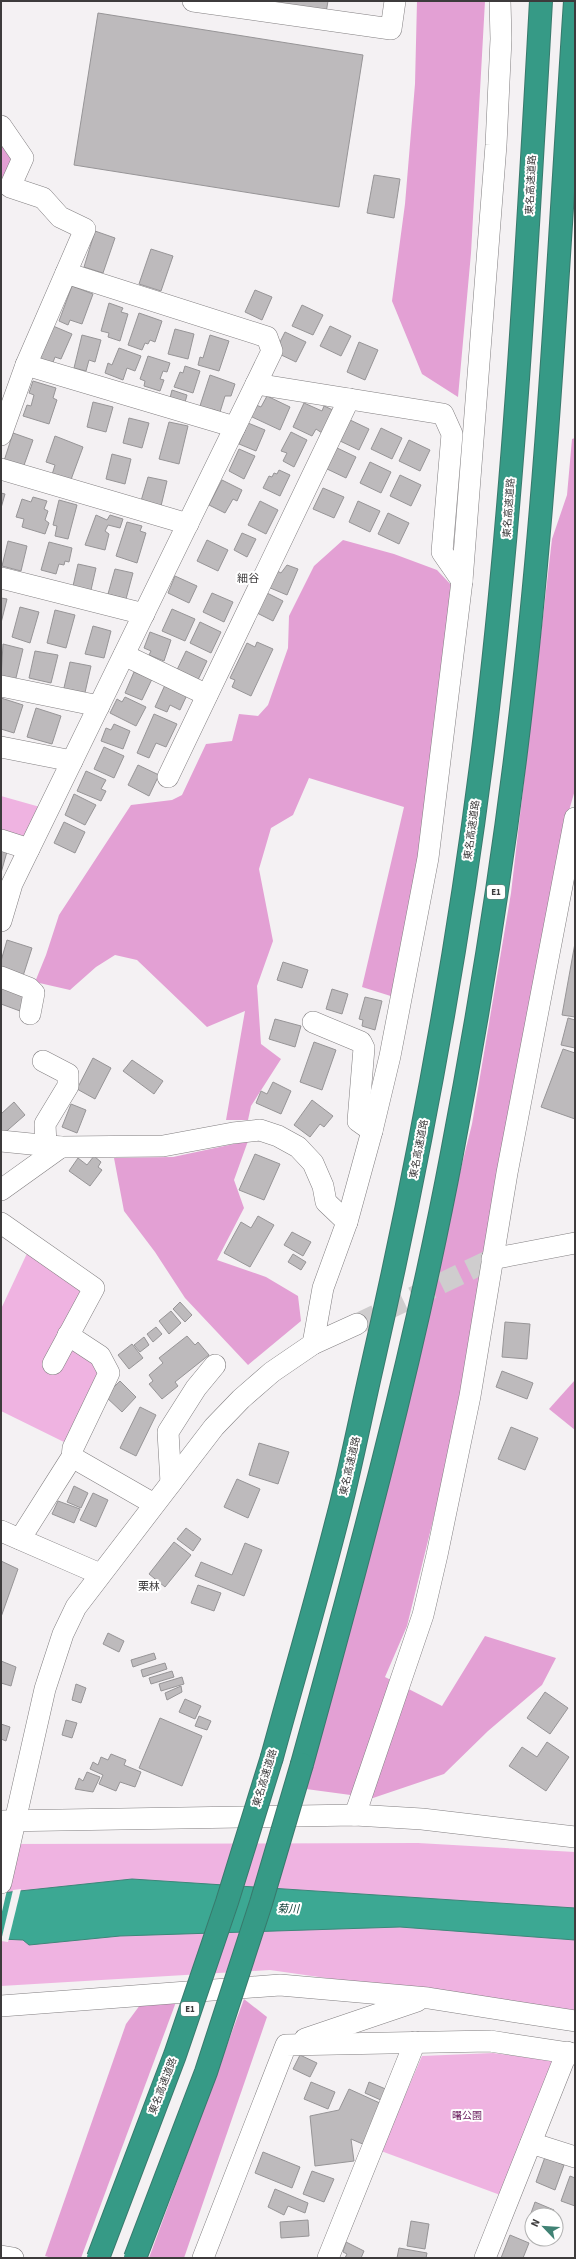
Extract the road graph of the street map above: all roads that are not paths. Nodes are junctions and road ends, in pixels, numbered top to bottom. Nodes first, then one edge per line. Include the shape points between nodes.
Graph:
1 (192, 1) edge
2 (395, 1) edge
3 (500, 1) edge
4 (541, 1) edge
5 (575, 1) edge
6 (1, 126) edge
7 (66, 273) junction
8 (26, 365) junction
9 (256, 384) junction
10 (349, 399) junction
11 (235, 428) junction
12 (1, 435) edge
13 (1, 469) edge
14 (188, 524) junction
15 (1, 578) edge
16 (462, 581) junction
17 (144, 614) junction
18 (124, 656) junction
19 (1, 686) edge
20 (208, 695) junction
21 (99, 706) junction
22 (1, 747) edge
23 (72, 761) junction
24 (168, 777) dead end
25 (575, 818) edge
26 (1, 840) edge
27 (29, 849) junction
28 (1, 921) edge
29 (1, 977) edge
30 (30, 1014) dead end
31 (314, 1022) dead end
32 (43, 1061) dead end
33 (372, 1131) junction
34 (1, 1141) edge
35 (54, 1146) junction
36 (1, 1190) edge
37 (347, 1222) junction
38 (1, 1223) edge
39 (575, 1243) edge
40 (492, 1259) junction
41 (357, 1324) tunnel mouth
42 (68, 1335) junction
43 (313, 1344) junction
44 (53, 1364) dead end
45 (215, 1365) dead end
46 (72, 1457) junction
47 (171, 1483) junction
48 (154, 1504) junction
49 (1, 1531) edge
50 (20, 1539) junction
51 (100, 1574) junction
52 (354, 1815) junction
53 (10, 1817) edge
54 (575, 1837) edge
55 (1, 1883) edge
56 (428, 1998) junction
57 (1, 2006) edge
58 (575, 2021) edge
59 (415, 2042) junction
60 (286, 2045) junction
61 (571, 2053) edge
62 (531, 2143) junction
63 (575, 2157) edge
64 (1, 2256) edge
65 (13, 2258) edge
66 (98, 2258) edge
67 (135, 2258) edge
68 (203, 2258) edge
69 (328, 2258) edge
70 (485, 2258) edge

1 - 2 street via 391,29
3 - 16 street via 501,39 496,145
4 - 66 highway, 東名高速道路 / E1, bridge via 525,283 506,545 484,744 459,921 421,1141 337,1523 272,1757 175,2055
5 - 67 highway, E1, bridge via 560,266 539,548 519,730 490,938 452,1155 383,1460 302,1764 261,1904 206,2072
6 - 7 street via 23,158 10,187 43,198 60,217 85,229
7 - 8 street
7 - 9 street via 267,337 272,351
8 - 11 street
8 - 12 street
9 - 10 street
9 - 11 street
10 - 16 street via 443,414 452,434 442,552
10 - 20 street
11 - 14 street
13 - 14 street
14 - 17 street
15 - 17 street
16 - 33 street via 428,858 390,1056
17 - 18 street
18 - 20 street
18 - 21 street
19 - 21 street
20 - 24 street
21 - 23 street
22 - 23 street
23 - 27 street
25 - 40 street
26 - 27 street
27 - 28 street via 12,884
29 - 30 street via 29,988 34,993
31 - 33 street via 361,1042 364,1048 358,1121
32 - 35 street via 68,1074 68,1086 45,1124
33 - 37 street
34 - 35 street
35 - 36 street
35 - 37 street via 163,1146 260,1130 298,1147 314,1163 326,1202
37 - 43 street via 323,1288
38 - 42 street via 94,1288
39 - 40 street
40 - 52 street via 470,1396 423,1615
41 - 43 street
42 - 44 street
42 - 46 street via 100,1356 109,1373 73,1448
43 - 47 street via 272,1372 240,1399 214,1427
45 - 47 street via 196,1388 168,1432
46 - 48 street
46 - 50 street
47 - 48 street
48 - 51 street
49 - 50 street
50 - 51 street
51 - 53 street via 76,1607 52,1667
52 - 53 street via 144,1820
52 - 54 street via 422,1819
53 - 55 street
56 - 57 street via 280,1984
56 - 58 street
56 - 60 street
59 - 60 street
59 - 61 street via 490,2041
59 - 69 street
60 - 68 street
61 - 62 street
62 - 63 street
62 - 70 street
64 - 65 street

